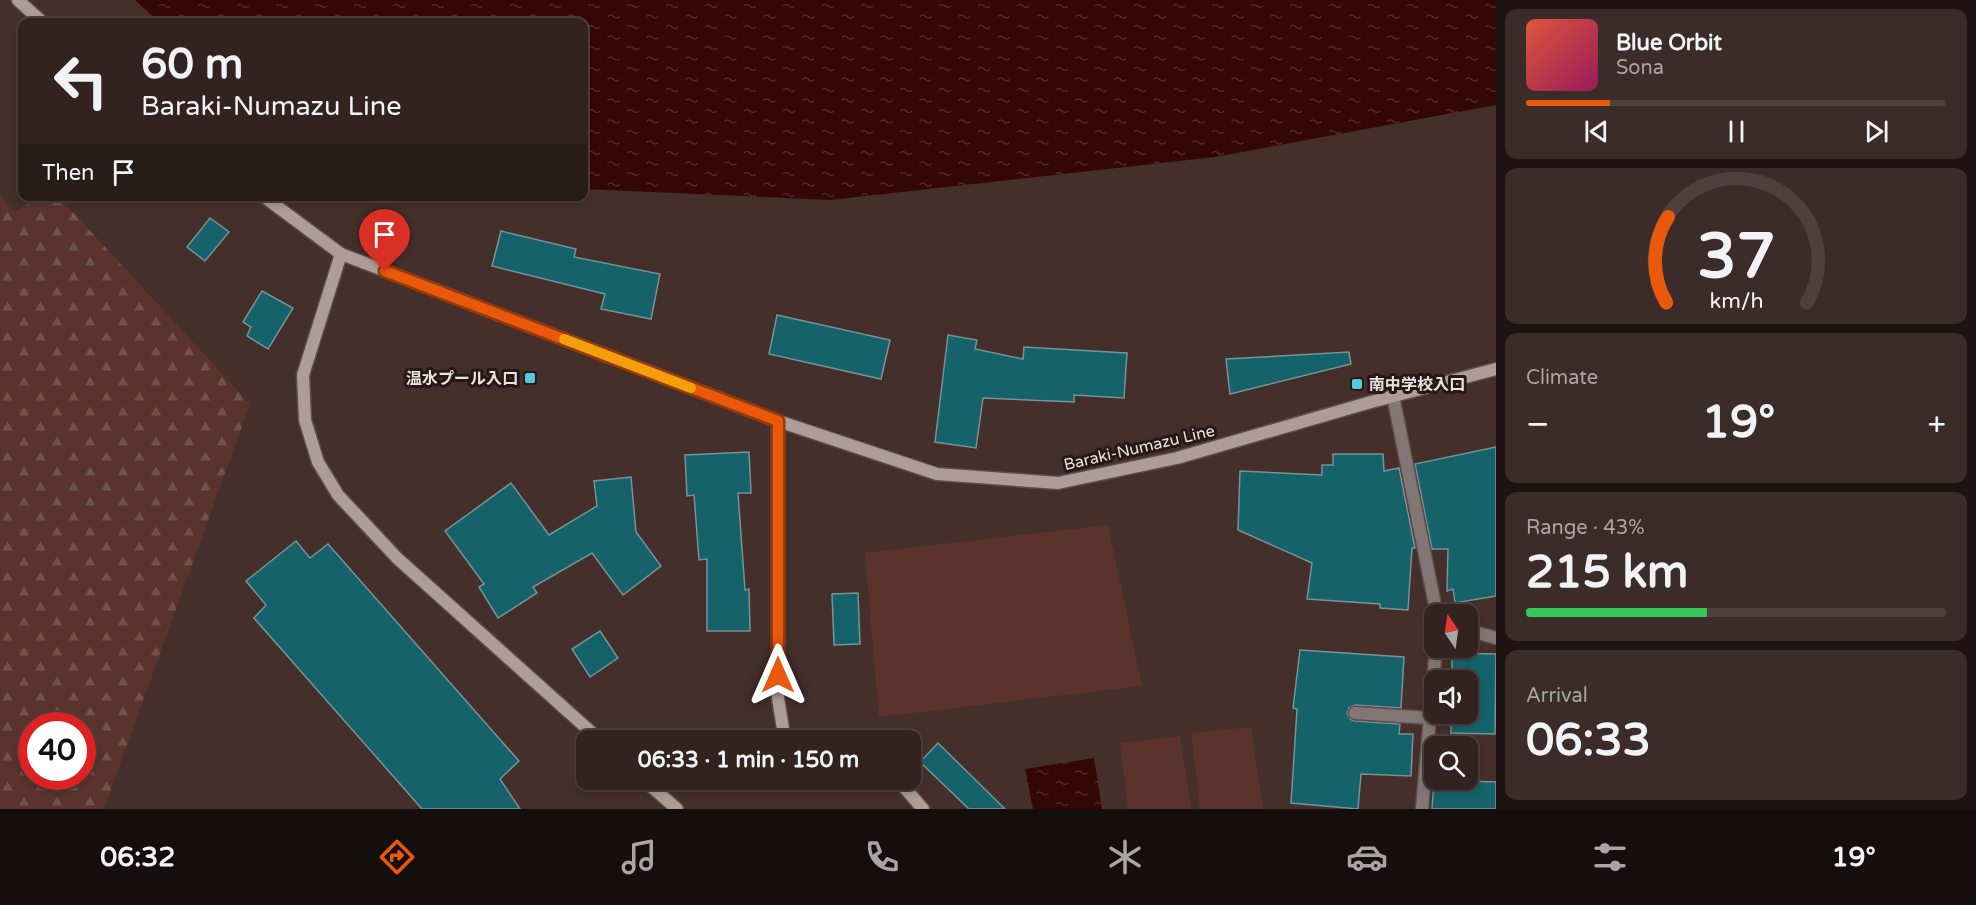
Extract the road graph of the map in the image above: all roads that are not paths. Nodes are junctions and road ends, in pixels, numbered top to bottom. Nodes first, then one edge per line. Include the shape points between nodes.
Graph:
1 (18, 0) edge
2 (38, 18) edge
3 (270, 201) edge
4 (341, 254) junction
5 (1496, 369) edge
6 (1393, 396) junction
7 (778, 421) junction
8 (1435, 604) edge
9 (1478, 633) edge
10 (1496, 639) edge
11 (1355, 713) dead end
12 (1424, 718) edge
13 (1429, 724) edge
14 (589, 730) edge
15 (783, 730) edge
16 (655, 790) edge
17 (907, 790) edge
18 (677, 809) edge
19 (923, 809) edge
20 (1422, 809) edge

1 - 2 main road
3 - 4 main road, Baraki-Numazu Line
4 - 7 main road, Baraki-Numazu Line
4 - 14 main road via 303,375 305,420 318,462 338,495 397,558
5 - 6 main road, Baraki-Numazu Line
6 - 7 main road, Baraki-Numazu Line via 1177,458 1058,483 937,474
6 - 8 street
7 - 15 main road via 778,698
9 - 10 street
11 - 12 street
13 - 20 street
16 - 18 main road
17 - 19 main road

